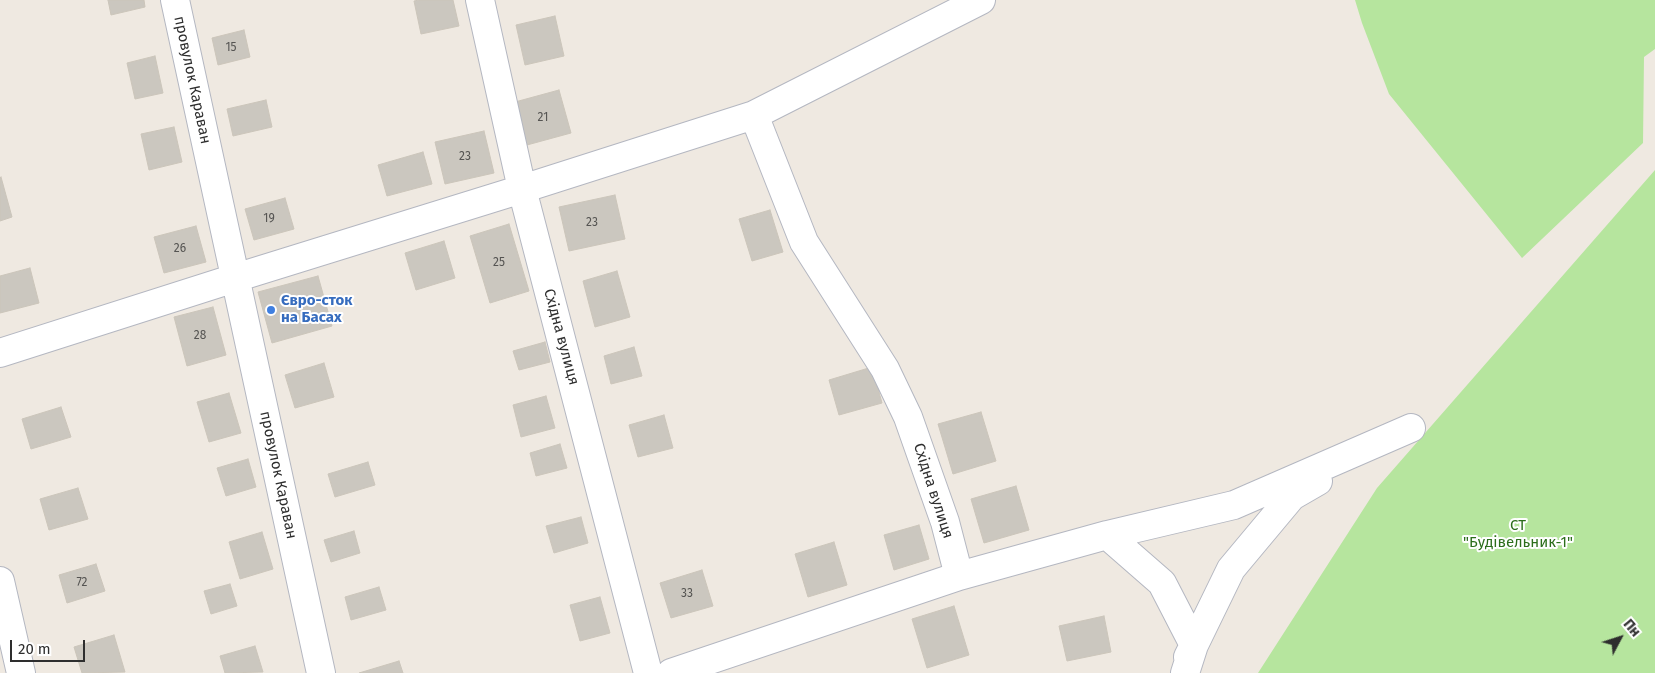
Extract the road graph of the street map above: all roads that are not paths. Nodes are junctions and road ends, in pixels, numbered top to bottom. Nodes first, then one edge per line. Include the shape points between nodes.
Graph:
1 (175, 0) edge
2 (480, 0) edge
3 (981, 0) edge
4 (754, 115) junction
5 (522, 189) junction
6 (235, 278) junction
7 (0, 353) edge
8 (1107, 536) junction
9 (958, 576) junction
10 (0, 581) edge
11 (1194, 645) junction
12 (20, 673) edge
13 (321, 673) edge
14 (648, 673) edge
15 (671, 673) edge
16 (1180, 673) edge
17 (1185, 673) edge

1 - 6 street, провулок Караван
2 - 5 street, Східна вулиця
3 - 4 street
4 - 5 street
4 - 9 street, Східна вулиця via 804,242 885,369 908,417 945,522
5 - 6 street
5 - 14 street, Східна вулиця
6 - 7 street
6 - 13 street, провулок Караван
8 - 9 street
8 - 11 street via 1162,583
8 - 11 street via 1234,505 1411,428 1292,496 1232,569
9 - 15 street
10 - 12 street
11 - 16 street
11 - 17 street

